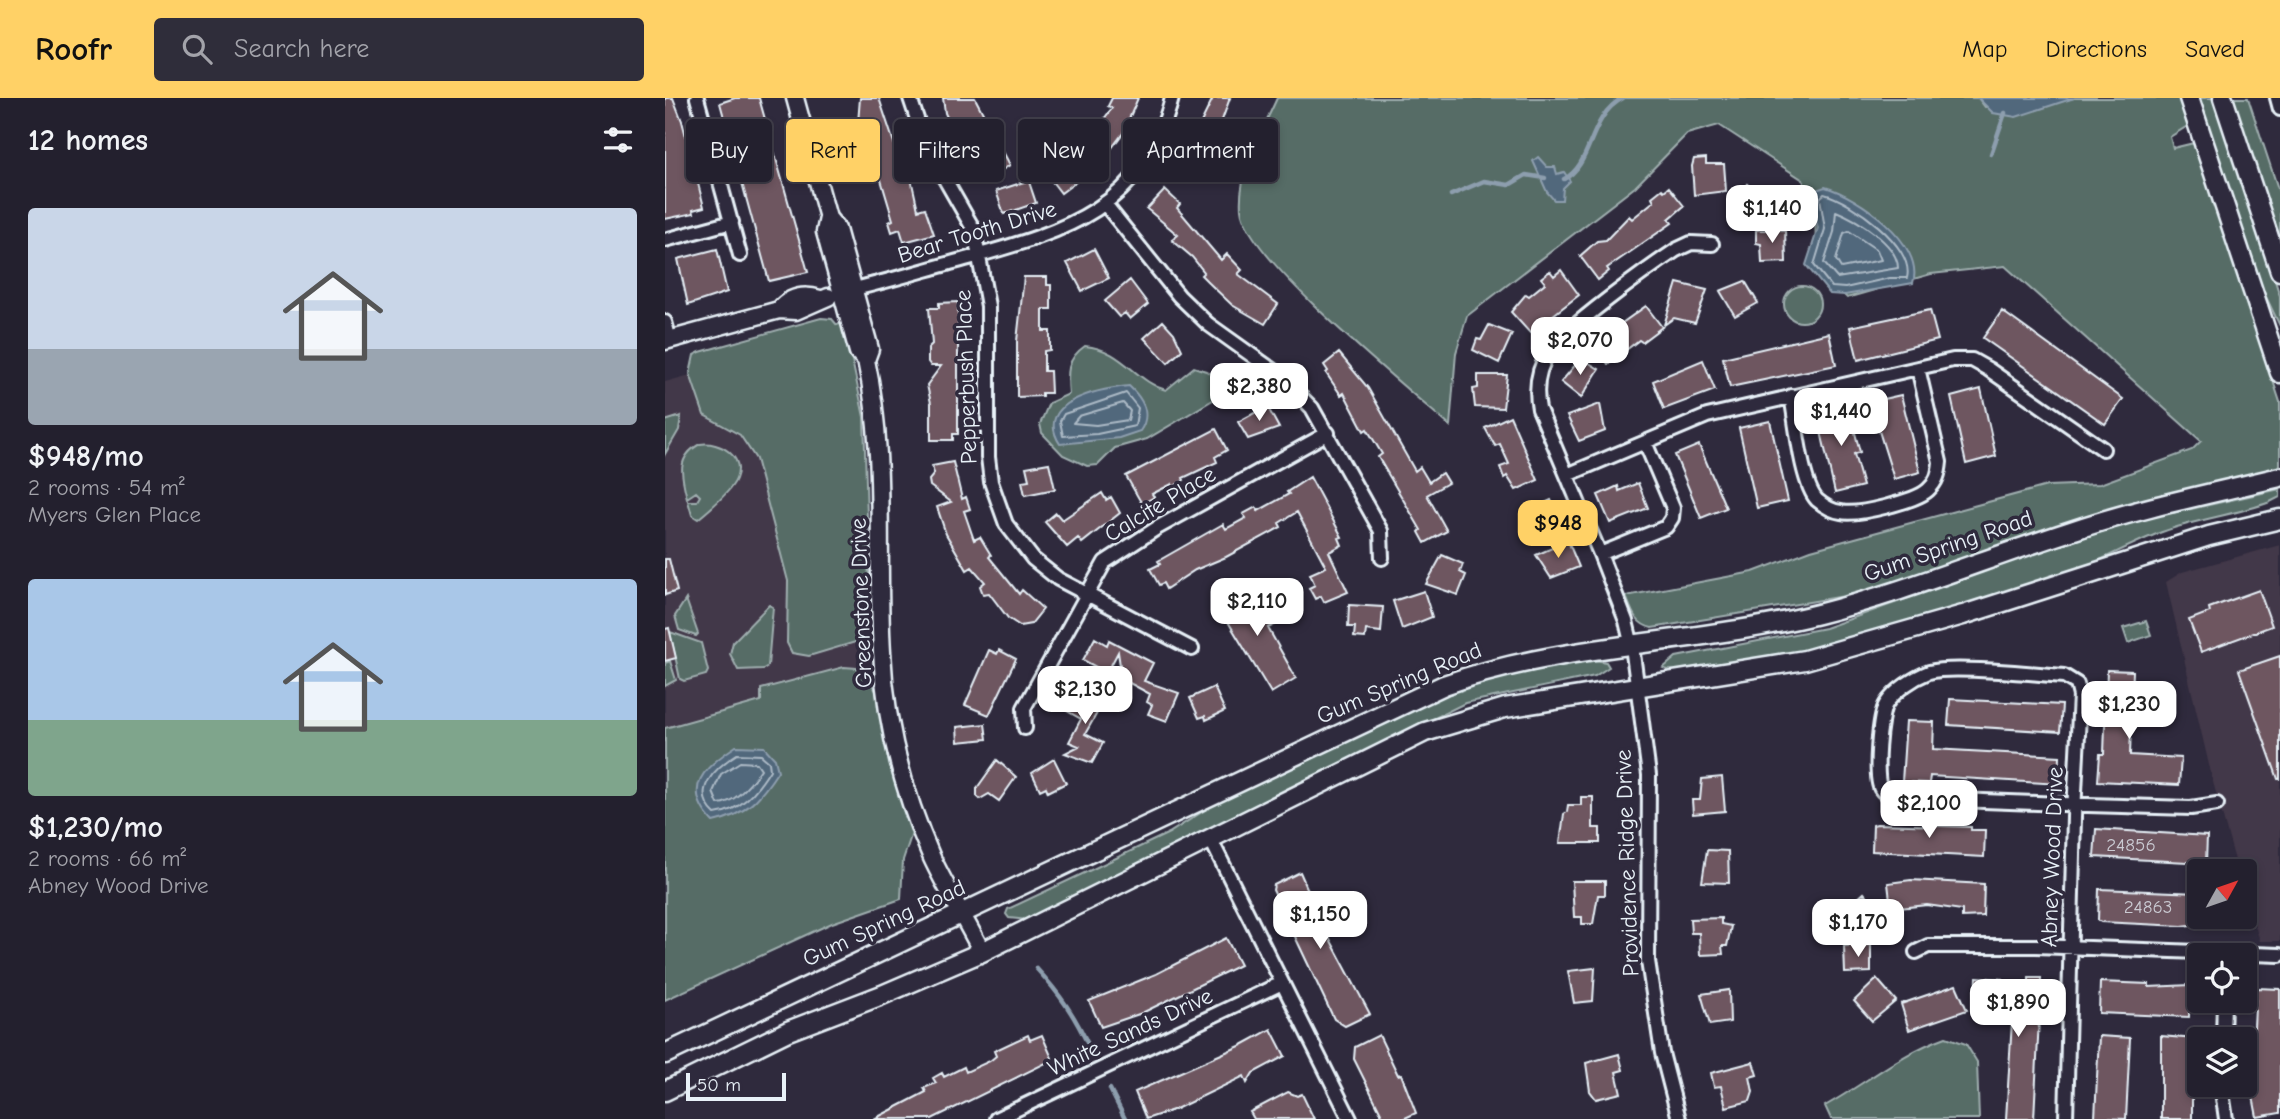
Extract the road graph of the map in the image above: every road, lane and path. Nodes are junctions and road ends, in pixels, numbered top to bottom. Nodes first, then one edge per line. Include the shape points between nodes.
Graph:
1 (697, 98) edge
2 (795, 98) edge
3 (910, 98) edge
4 (1172, 98) edge
5 (2189, 98) edge
6 (2223, 98) edge
7 (2277, 98) edge
8 (2280, 109) edge
9 (1105, 204) junction
10 (731, 222) junction
11 (665, 240) edge
12 (1712, 244) dead end
13 (740, 255) dead end
14 (979, 255) junction
15 (2280, 271) edge
16 (849, 291) junction
17 (665, 322) edge
18 (667, 341) edge
19 (1918, 368) junction
20 (2280, 373) edge
21 (1791, 396) junction
22 (1328, 433) junction
23 (1645, 442) junction
24 (2103, 450) dead end
25 (1567, 475) junction
26 (2280, 477) edge
27 (2280, 519) edge
28 (1600, 554) junction
29 (1382, 558) dead end
30 (1086, 594) junction
31 (1632, 646) junction
32 (1192, 649) dead end
33 (1636, 685) junction
34 (1025, 729) dead end
35 (2075, 804) junction
36 (2217, 804) dead end
37 (1211, 840) junction
38 (962, 912) junction
39 (2070, 947) junction
40 (982, 952) junction
41 (1916, 952) dead end
42 (2187, 953) edge
43 (2257, 955) edge
44 (2280, 955) edge
45 (1282, 983) junction
46 (665, 1054) edge
47 (665, 1091) edge
48 (2223, 1097) edge
49 (996, 1119) edge
50 (1350, 1119) edge
51 (1679, 1119) edge
52 (2066, 1119) edge
53 (2226, 1119) edge

1 - 10 street
2 - 16 street, Greenstone Drive via 828,218 825,232
3 - 14 street, Pepperbush Place via 926,146 974,230
4 - 9 street, Bear Tooth Drive via 1146,158
5 - 20 main road
6 - 15 main road
7 - 8 street
9 - 14 street, Bear Tooth Drive via 1064,229
9 - 22 street via 1179,296 1207,324 1278,374 1306,401
10 - 11 street
10 - 13 street
12 - 25 street, Providence Ridge Drive via 1691,243 1668,256 1551,349 1539,371 1537,397
14 - 16 street, Bear Tooth Drive
14 - 30 street, Pepperbush Place via 988,306 988,457 997,504 1033,559
16 - 18 street via 786,301 779,310
16 - 38 street, Greenstone Drive via 870,349 866,360 877,440 882,654 894,737 916,817
17 - 18 street
19 - 21 street
19 - 21 street via 1940,462 1938,477 1914,498 1853,513 1828,508 1815,498
19 - 24 street via 1972,359
21 - 23 street via 1707,416
22 - 29 street via 1381,531
22 - 30 street, Calcite Place via 1117,552 1099,569
23 - 25 street
23 - 28 street via 1672,518 1666,527
25 - 28 street, Providence Ridge Drive
26 - 31 main road, Gum Spring Road via 2111,518 1818,614
27 - 33 main road via 2209,536 1805,660
28 - 31 street, Providence Ridge Drive
30 - 32 street, Pepperbush Place
30 - 34 street, Calcite Place via 1024,708
31 - 33 street, Providence Ridge Drive
31 - 38 main road, Gum Spring Road via 1518,661 1444,685
33 - 37 main road via 1505,708 1425,732
33 - 51 street, Providence Ridge Drive via 1650,775 1648,961 1662,1053
35 - 35 street, Abney Wood Drive via 1894,797 1883,792 1878,781 1883,712 1894,694 1931,671 2064,676 2075,681 2080,696
35 - 36 street via 2191,808
35 - 39 street, Abney Wood Drive
37 - 40 main road
37 - 45 street
38 - 40 street, Greenstone Drive
38 - 46 main road, Gum Spring Road
39 - 41 street via 1928,946
39 - 42 street
39 - 52 street, Abney Wood Drive
40 - 47 main road via 777,1036
43 - 44 street
45 - 49 street, White Sands Drive
45 - 50 street
48 - 53 street

